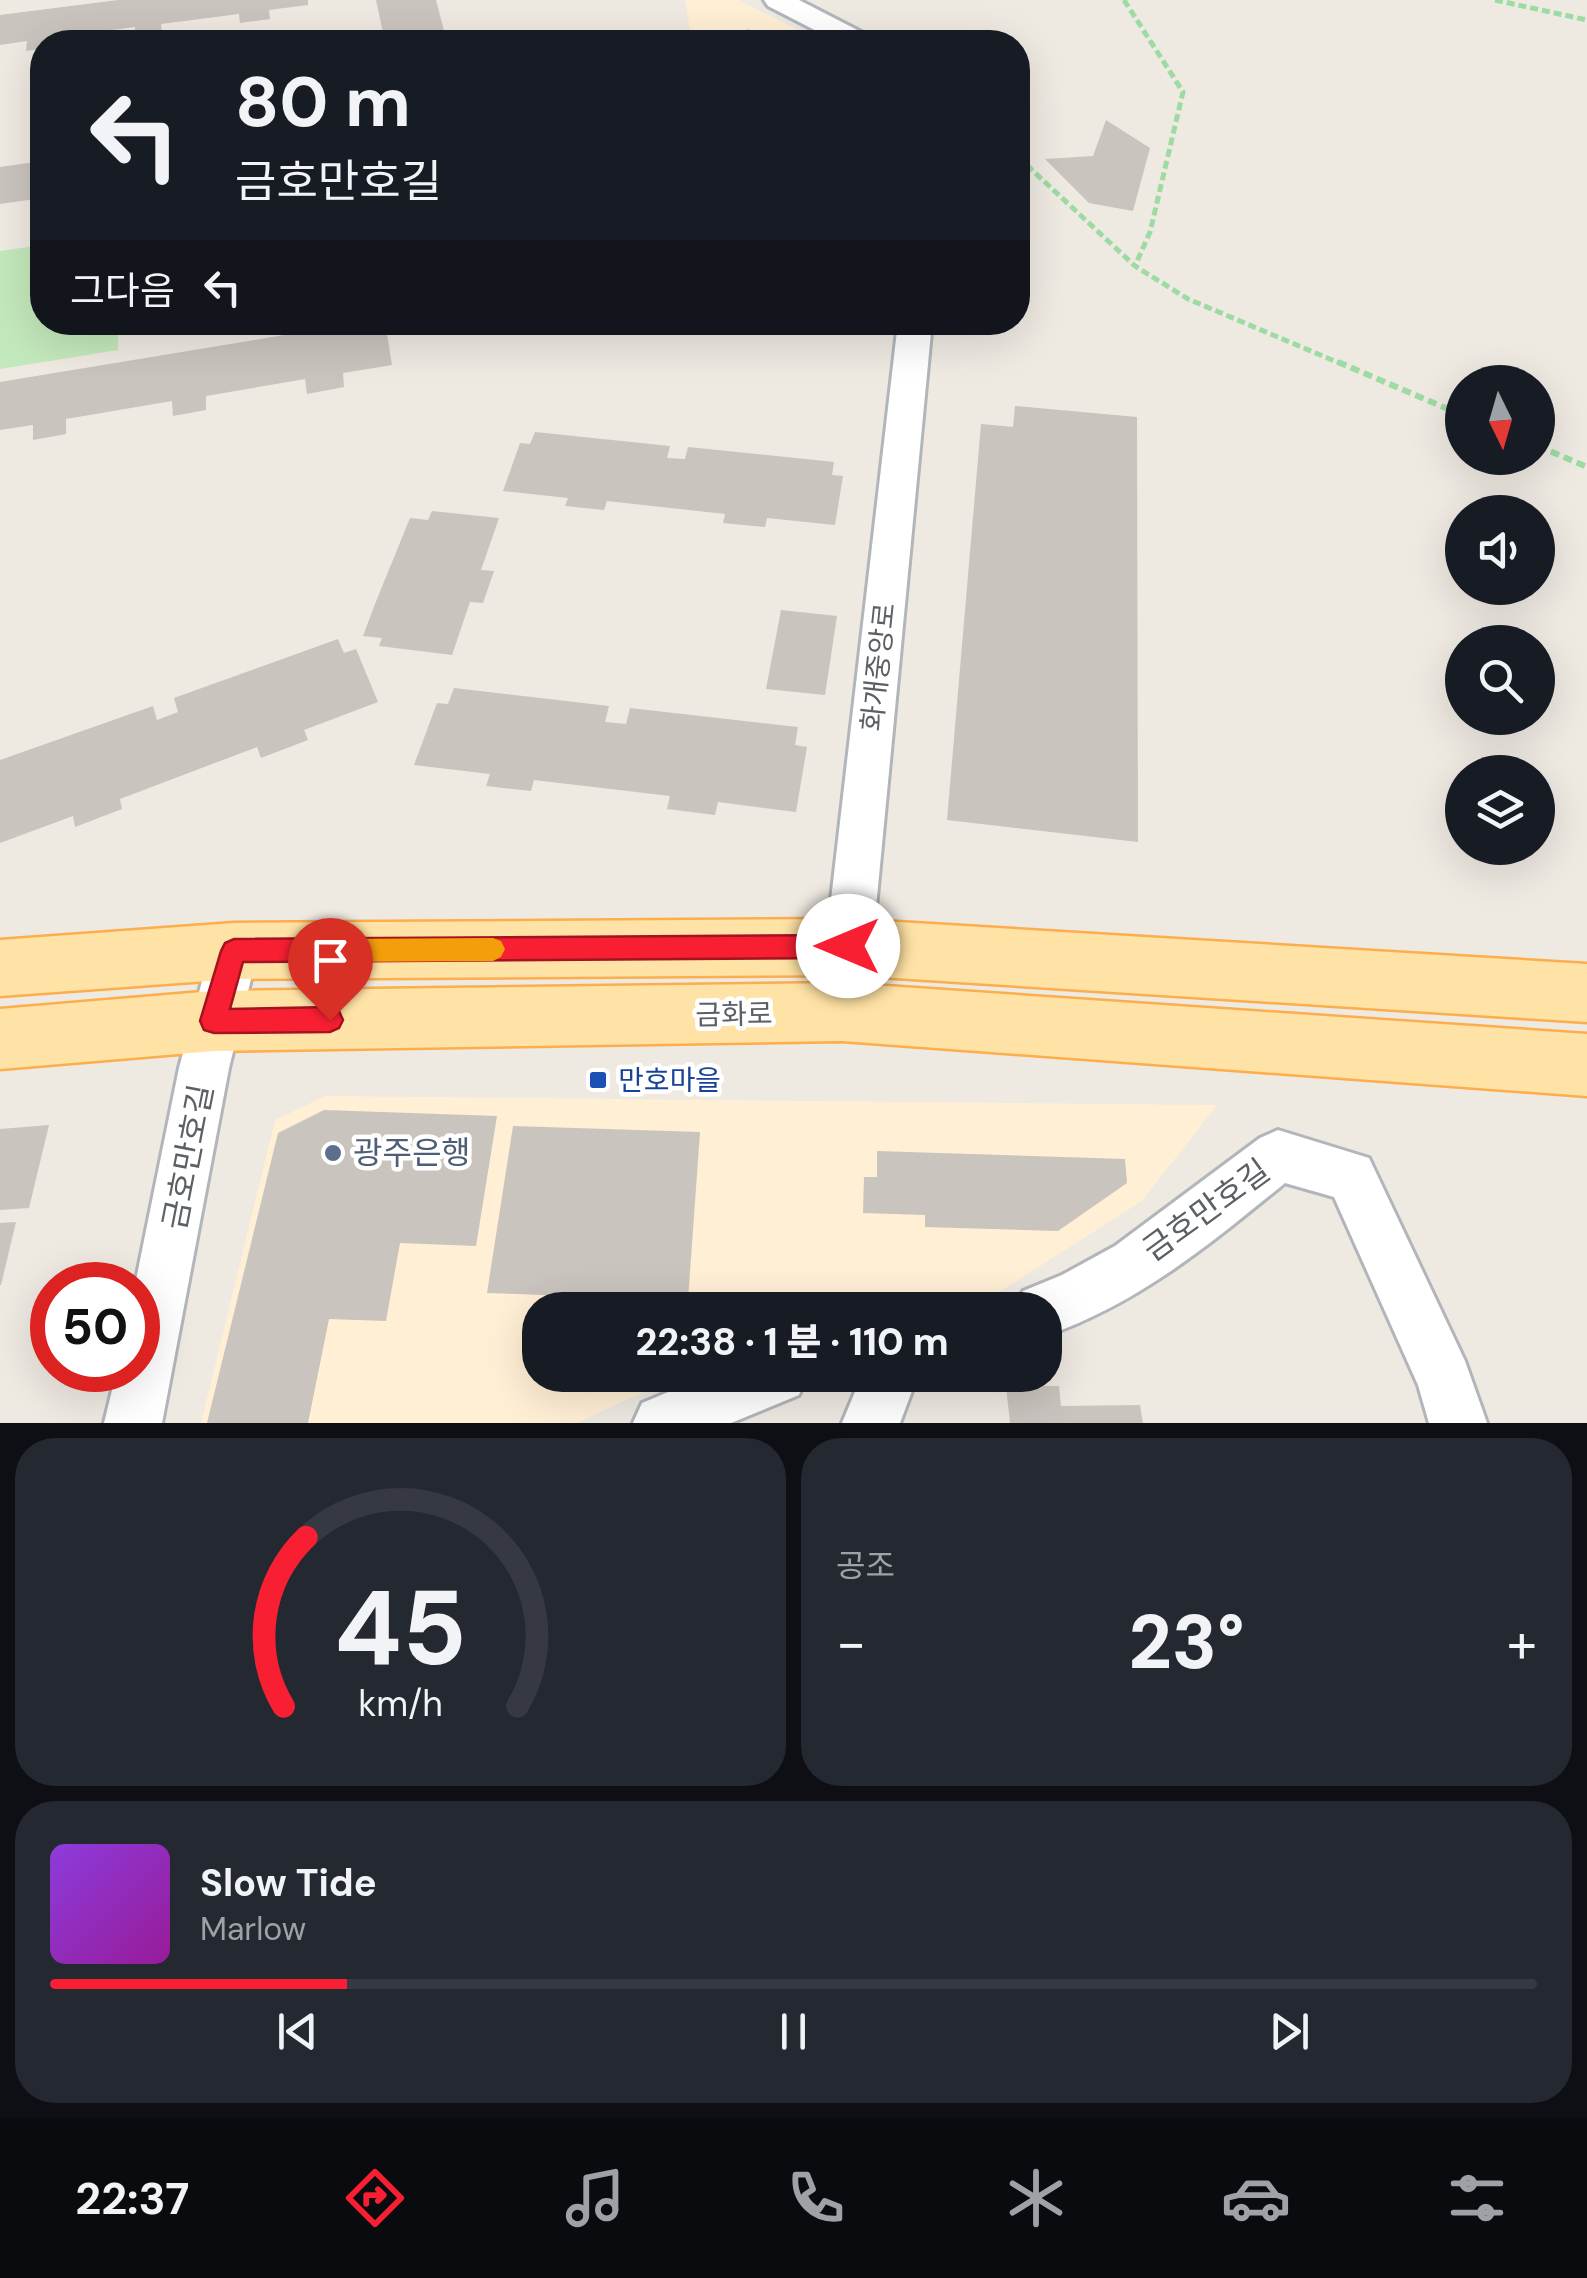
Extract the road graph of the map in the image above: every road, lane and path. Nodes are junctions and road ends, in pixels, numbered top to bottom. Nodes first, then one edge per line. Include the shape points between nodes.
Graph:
1 (778, 0) edge
2 (1124, 0) edge
3 (1496, 0) edge
4 (1587, 20) edge
5 (836, 30) edge
6 (1030, 169) edge
7 (1135, 266) junction
8 (914, 335) edge
9 (1445, 407) edge
10 (1555, 453) edge
11 (1587, 467) edge
12 (848, 946) junction
13 (234, 951) junction
14 (0, 968) edge
15 (1587, 994) edge
16 (842, 1012) junction
17 (214, 1021) junction
18 (0, 1039) edge
19 (1587, 1066) edge
20 (1062, 1304) edge
21 (738, 1392) edge
22 (883, 1392) edge
23 (133, 1423) edge
24 (662, 1423) edge
25 (871, 1423) edge
26 (1458, 1423) edge

1 - 5 street
2 - 7 path via 1183,92 1150,232
3 - 4 path
6 - 7 path
7 - 9 path via 1188,299
8 - 12 street, 화개중앙로
10 - 11 path
12 - 13 main road
12 - 15 main road
12 - 16 street, 화개중앙로
13 - 14 main road
13 - 17 street, 금호만호길
16 - 17 main road, 금화로
16 - 19 main road, 금화로
17 - 18 main road, 금화로
17 - 23 street, 금호만호길
20 - 26 street, 금호만호길 via 1175,1236 1278,1156 1351,1176 1446,1381
21 - 24 street
22 - 25 street

